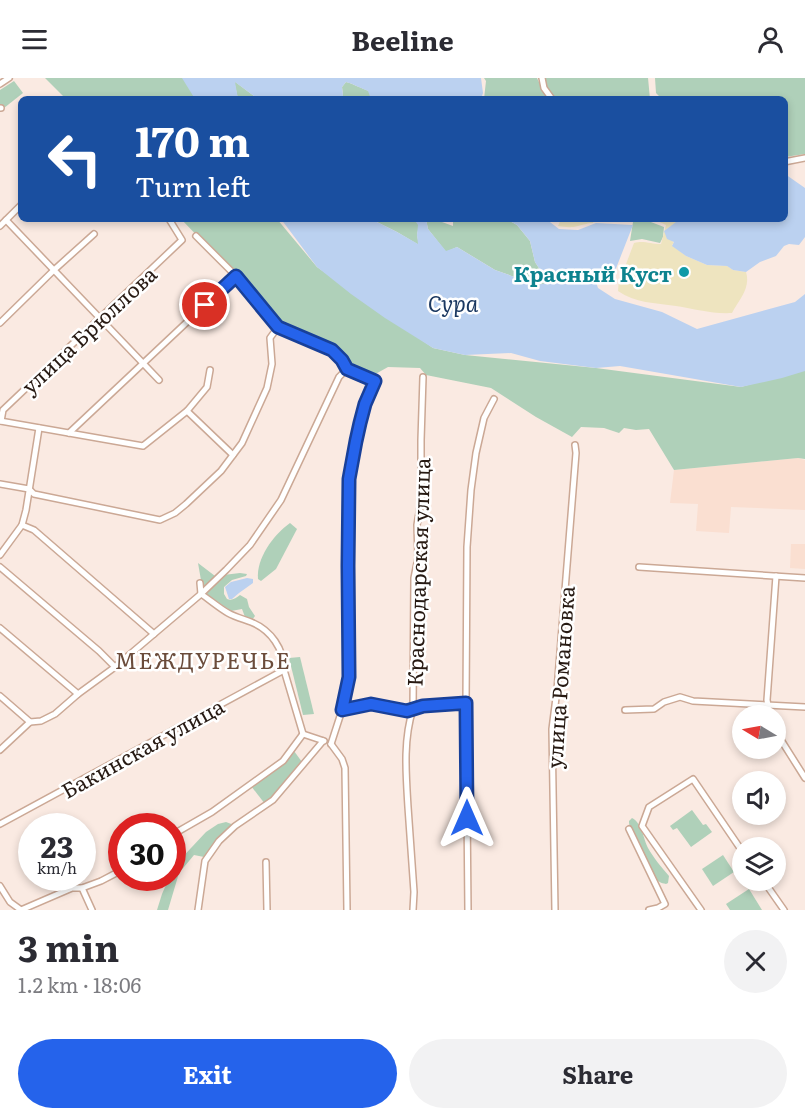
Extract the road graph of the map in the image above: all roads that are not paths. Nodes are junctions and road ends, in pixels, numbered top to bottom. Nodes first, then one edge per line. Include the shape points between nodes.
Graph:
1 (9, 78) edge
2 (542, 78) edge
3 (0, 84) edge
4 (550, 96) edge
5 (805, 158) edge
6 (788, 161) edge
7 (18, 208) edge
8 (2, 222) edge
9 (171, 222) edge
10 (94, 234) dead end
11 (196, 236) dead end
12 (54, 270) junction
13 (236, 276) junction
14 (100, 318) junction
15 (0, 323) edge
16 (278, 327) junction
17 (143, 364) junction
18 (347, 369) junction
19 (210, 370) dead end
20 (423, 377) dead end
21 (159, 380) dead end
22 (494, 399) dead end
23 (187, 411) junction
24 (0, 421) edge
25 (39, 428) junction
26 (69, 433) junction
27 (574, 445) dead end
28 (233, 455) junction
29 (0, 484) edge
30 (29, 489) junction
31 (22, 525) junction
32 (0, 555) edge
33 (0, 567) edge
34 (639, 567) dead end
35 (776, 576) junction
36 (805, 578) edge
37 (200, 583) dead end
38 (201, 594) junction
39 (0, 628) edge
40 (154, 634) junction
41 (115, 667) junction
42 (284, 670) junction
43 (78, 694) junction
44 (0, 696) edge
45 (466, 703) junction
46 (767, 705) joint
47 (786, 706) edge
48 (805, 707) edge
49 (412, 708) junction
50 (342, 710) junction
51 (625, 710) dead end
52 (30, 722) junction
53 (303, 734) junction
54 (323, 741) junction
55 (331, 744) junction
56 (786, 748) edge
57 (0, 750) edge
58 (805, 778) edge
59 (0, 824) edge
60 (186, 827) edge
61 (628, 829) dead end
62 (733, 837) edge
63 (266, 862) dead end
64 (0, 886) edge
65 (65, 891) edge
66 (83, 891) edge
67 (771, 891) edge
68 (21, 910) edge
69 (92, 910) edge
70 (198, 910) edge
71 (267, 910) edge
72 (347, 910) edge
73 (413, 910) edge
74 (468, 910) edge
75 (555, 910) edge
76 (649, 910) edge
77 (701, 910) edge
78 (784, 910) edge

1 - 3 street
2 - 4 street
5 - 6 street
7 - 8 street
8 - 12 street
9 - 14 street, улица Брюллова via 182,240
10 - 12 street
11 - 13 street
12 - 14 street
12 - 15 street
13 - 16 street
13 - 17 street
14 - 17 street
14 - 24 street, улица Брюллова via 3,410
16 - 18 street via 332,350
16 - 28 street via 270,338 272,364 267,388
17 - 21 street
17 - 26 street
18 - 38 street via 339,377 281,500 250,545
18 - 50 street via 375,381 363,413 349,479 349,677
19 - 23 street via 207,387
20 - 49 street, Краснодарская улица
22 - 45 street via 484,418 471,490
23 - 26 street via 143,446
23 - 28 street
24 - 25 street
25 - 26 street
25 - 30 street
27 - 75 street, улица Романовка via 552,729
28 - 30 street via 186,504 160,520 34,494
29 - 30 street
30 - 31 street
31 - 32 street
31 - 40 street via 34,530
33 - 41 street
34 - 35 street
35 - 36 street
35 - 46 street
37 - 38 street
38 - 40 street
38 - 42 street via 229,614 267,631 284,660
39 - 43 street
40 - 41 street
41 - 43 street
42 - 53 street
42 - 59 street, Бакинская улица
43 - 52 street via 55,714
44 - 52 street
45 - 49 street
45 - 74 street
46 - 51 street via 680,697 654,709
47 - 48 street
49 - 50 street via 407,711 371,704
49 - 73 street, Краснодарская улица via 406,747
50 - 55 street
52 - 57 street
53 - 54 street
53 - 60 street via 283,762
54 - 55 street
54 - 70 street via 273,800 219,841 205,861
55 - 72 street via 345,768
56 - 58 street
61 - 76 street via 665,904
62 - 77 street via 693,778 649,807 642,826
63 - 71 street
64 - 68 street via 10,902
65 - 68 street
66 - 69 street
67 - 78 street

